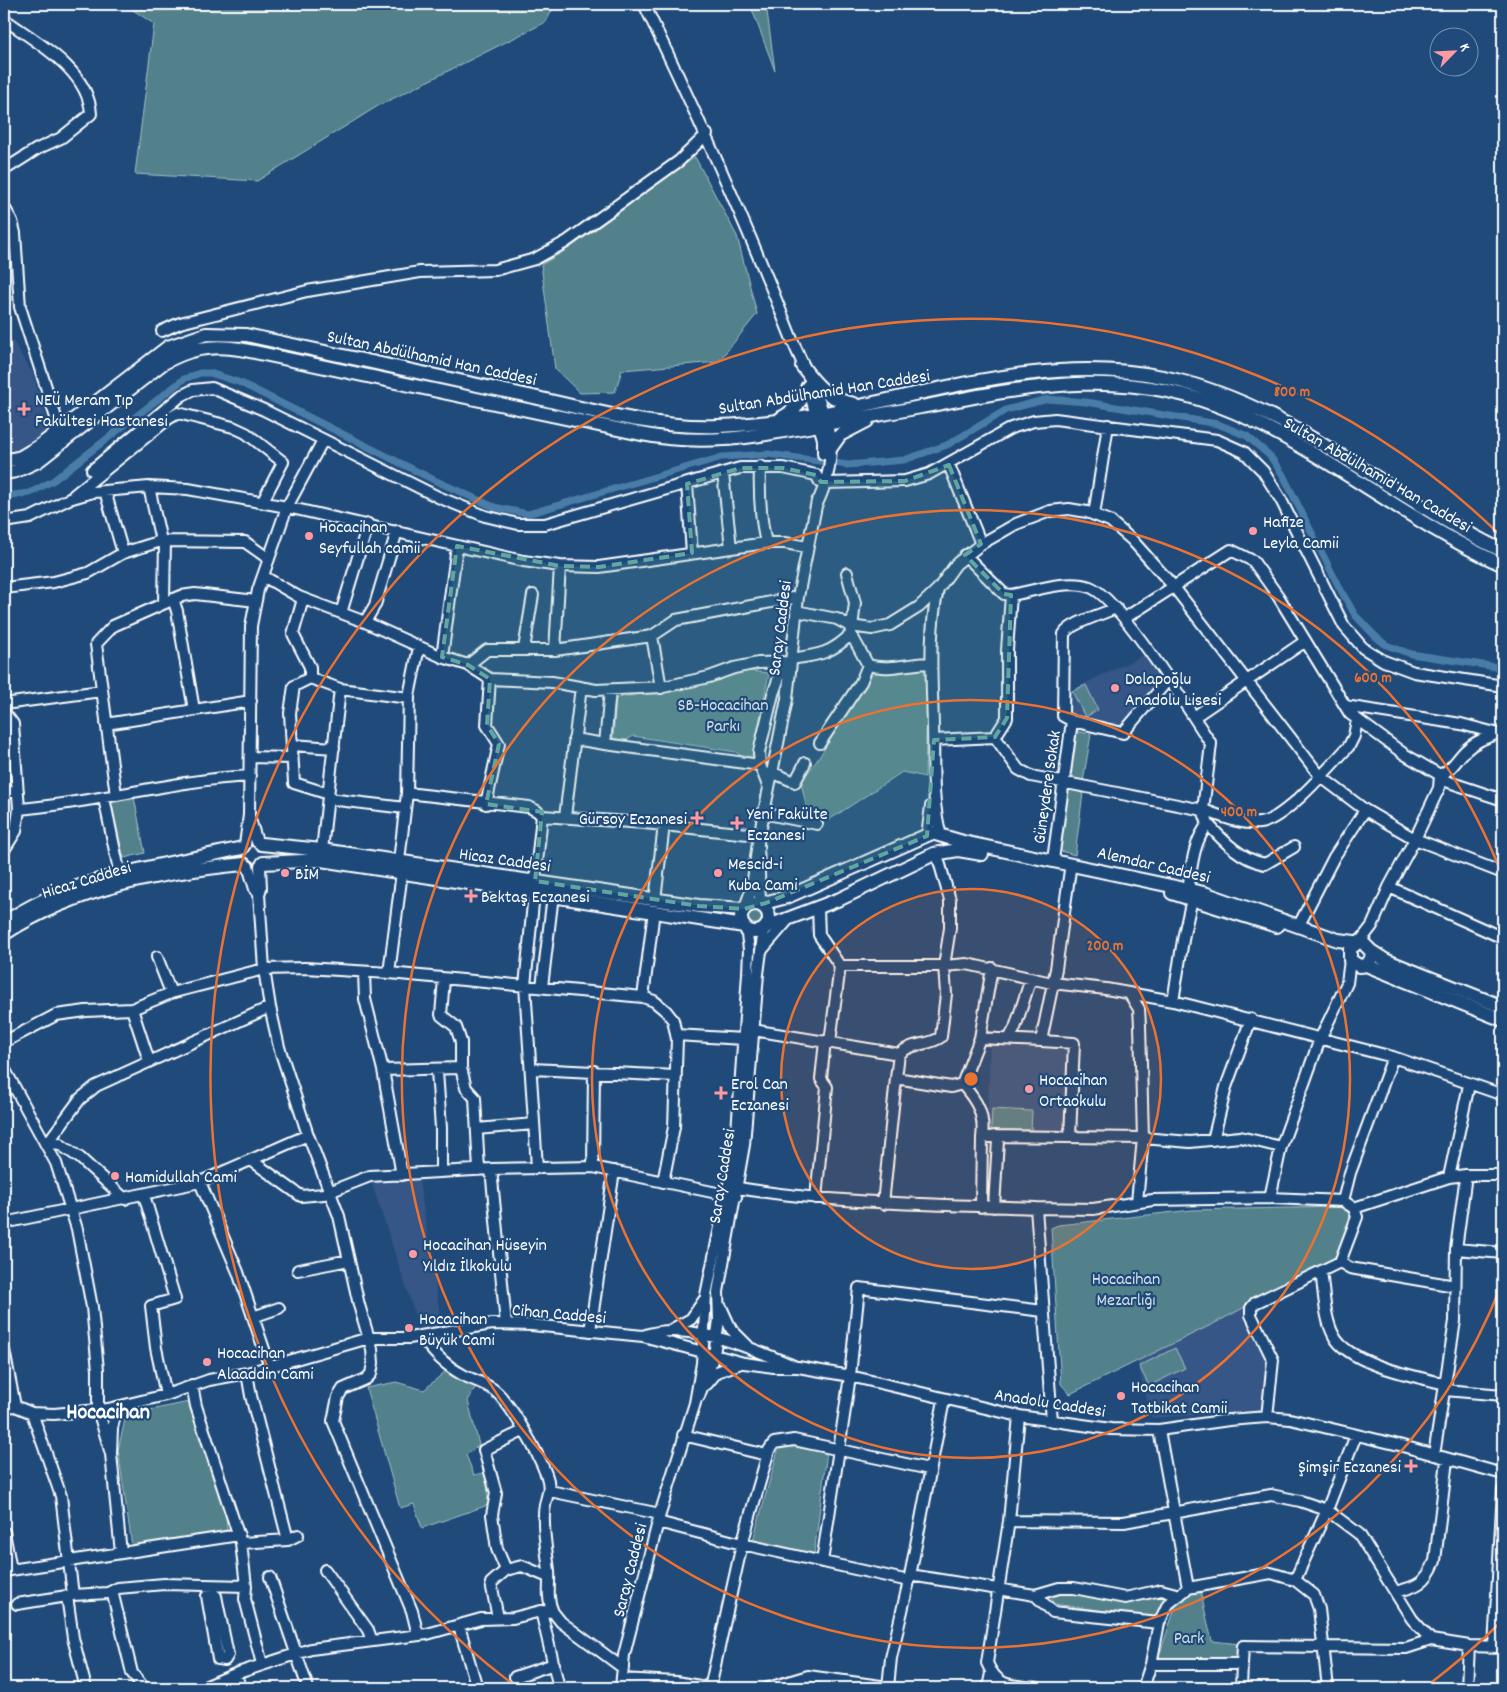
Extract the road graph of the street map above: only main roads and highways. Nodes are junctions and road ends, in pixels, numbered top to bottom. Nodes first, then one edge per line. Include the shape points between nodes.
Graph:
1 (802, 366) road end
2 (808, 386) road end
3 (864, 405) junction
4 (886, 413) junction
5 (821, 418) junction
6 (777, 420) junction
7 (827, 451) road end
8 (4, 461) edge
9 (4, 473) edge
10 (1503, 551) edge
11 (1503, 566) edge
12 (927, 836) junction
13 (941, 836) junction
14 (251, 845) junction
15 (937, 854) junction
16 (254, 865) junction
17 (401, 867) junction
18 (535, 887) junction
19 (1190, 894) junction
20 (760, 904) junction
21 (654, 905) junction
22 (745, 908) junction
23 (4, 923) edge
24 (745, 927) junction
25 (765, 928) junction
26 (4, 934) edge
27 (1364, 946) junction
28 (1349, 958) junction
29 (1365, 965) junction
30 (1503, 1007) edge
31 (1503, 1020) edge

1 - 3 main road via 828,396
2 - 6 main road via 792,411
3 - 5 main road, Sultan Abdülhamid Han Caddesi
3 - 10 main road, Sultan Abdülhamid Han Caddesi via 1052,371 1112,371 1176,380 1226,395 1271,416
4 - 5 main road, Sultan Abdülhamid Han Caddesi
4 - 7 main road via 840,436
4 - 11 main road, Sultan Abdülhamid Han Caddesi via 1020,388 1060,384 1127,385 1178,394 1218,405 1251,420
5 - 6 main road, Sultan Abdülhamid Han Caddesi
5 - 9 main road, Sultan Abdülhamid Han Caddesi via 725,439 652,436 240,348 216,346 194,349 162,364 38,461
6 - 8 main road, Sultan Abdülhamid Han Caddesi via 717,426 656,423 246,335 216,333 187,339 160,352 30,453
12 - 13 main road
12 - 15 main road via 925,849
12 - 20 main road via 786,898
13 - 15 main road via 944,845
13 - 19 main road, Alemdar Caddesi
14 - 16 main road via 241,856
14 - 16 main road via 266,851
14 - 17 main road, Hicaz Caddesi via 322,850
14 - 23 main road, Hicaz Caddesi via 120,875 59,894 28,906
15 - 19 main road, Alemdar Caddesi via 966,851
15 - 25 main road, Alemdar Caddesi via 818,908
16 - 17 main road, Hicaz Caddesi via 322,860
16 - 26 main road, Hicaz Caddesi via 204,868 124,884 42,910
17 - 18 main road, Hicaz Caddesi
18 - 21 main road, Hicaz Caddesi
18 - 21 main road, Hicaz Caddesi via 553,895
19 - 27 main road, Alemdar Caddesi via 1252,908 1338,940
19 - 28 main road, Alemdar Caddesi via 1334,947
20 - 22 main road
20 - 25 main road via 768,914
21 - 22 main road, Hicaz Caddesi
21 - 24 main road, Hicaz Caddesi
22 - 24 main road via 741,915
24 - 25 main road via 753,932
27 - 28 main road via 1350,949
27 - 29 main road via 1371,959
27 - 30 main road, Alemdar Caddesi via 1385,960
28 - 29 main road via 1355,965
29 - 31 main road

